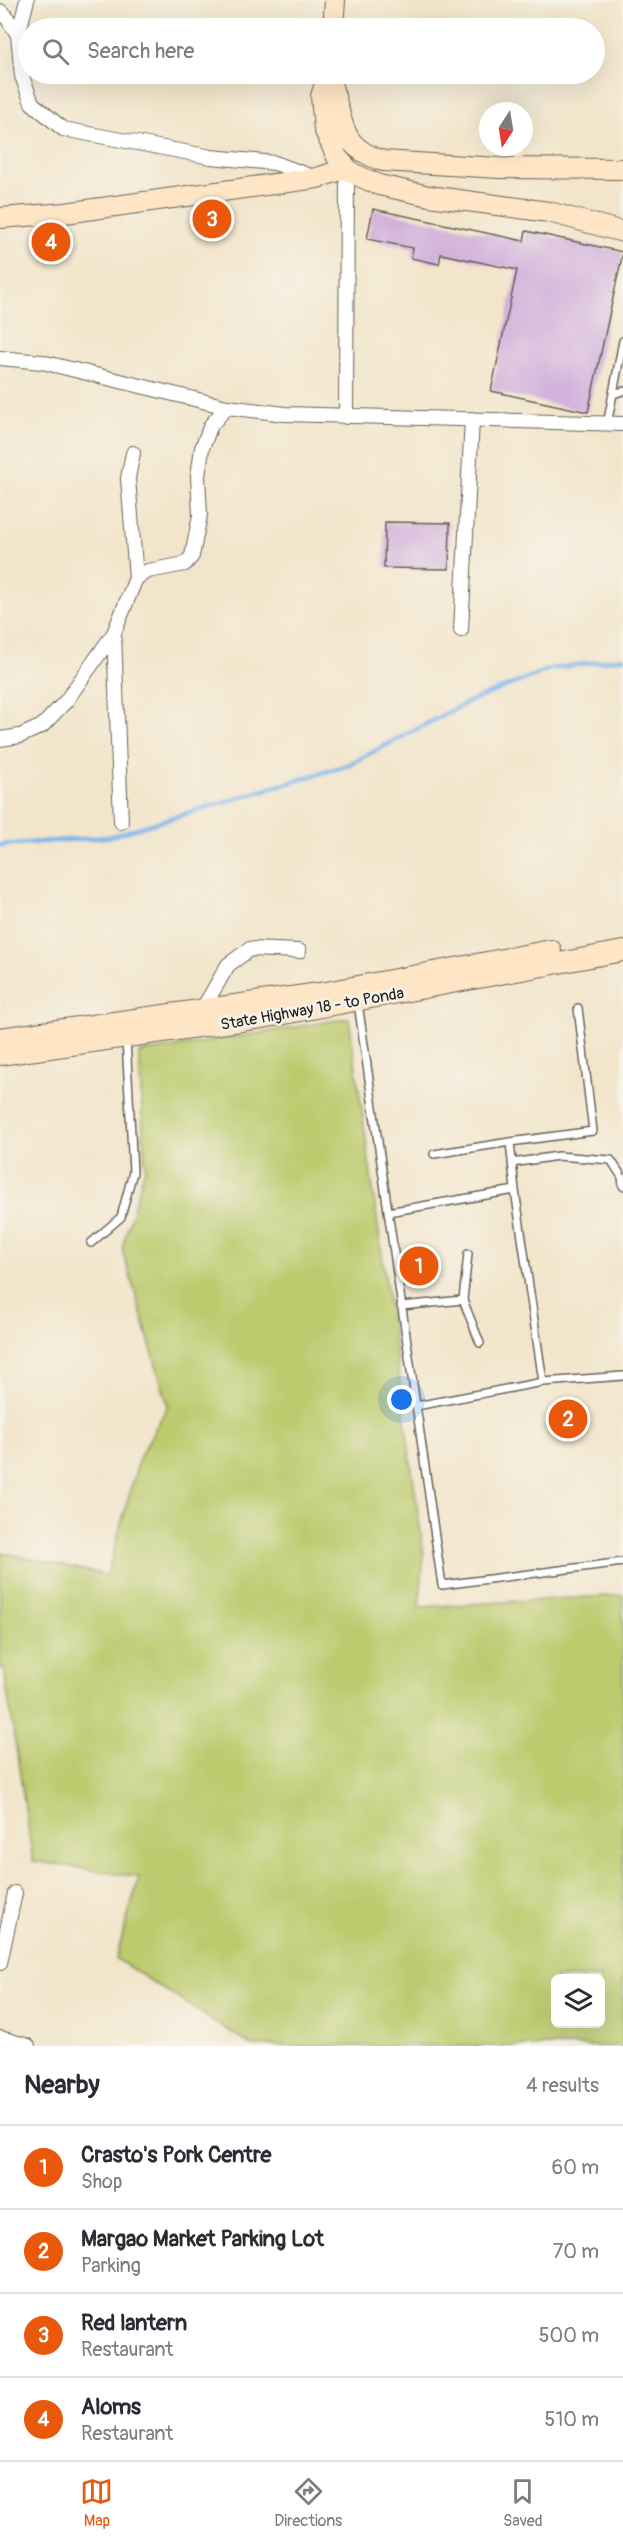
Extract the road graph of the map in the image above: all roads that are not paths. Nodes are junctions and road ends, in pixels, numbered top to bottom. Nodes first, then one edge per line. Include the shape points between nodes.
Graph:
1 (27, 0) edge
2 (335, 0) edge
3 (0, 11) edge
4 (22, 18) edge
5 (334, 18) edge
6 (18, 35) edge
7 (25, 84) edge
8 (325, 84) edge
9 (332, 84) edge
10 (347, 168) junction
11 (614, 169) edge
12 (317, 178) junction
13 (623, 184) edge
14 (0, 218) edge
15 (618, 226) edge
16 (623, 341) edge
17 (0, 357) edge
18 (623, 391) edge
19 (613, 394) junction
20 (227, 407) junction
21 (346, 417) junction
22 (472, 419) junction
23 (607, 424) junction
24 (623, 424) edge
25 (134, 453) dead end
26 (136, 578) junction
27 (461, 630) dead end
28 (114, 633) junction
29 (0, 739) edge
30 (121, 822) dead end
31 (623, 939) edge
32 (299, 951) dead end
33 (623, 951) edge
34 (356, 994) junction
35 (578, 1008) dead end
36 (202, 1010) junction
37 (126, 1037) junction
38 (0, 1038) edge
39 (0, 1055) edge
40 (510, 1142) junction
41 (434, 1154) dead end
42 (512, 1163) junction
43 (623, 1186) edge
44 (515, 1190) junction
45 (388, 1212) junction
46 (91, 1243) dead end
47 (468, 1254) dead end
48 (463, 1300) junction
49 (401, 1306) junction
50 (480, 1343) dead end
51 (623, 1376) edge
52 (543, 1382) junction
53 (416, 1406) junction
54 (623, 1562) edge
55 (15, 1893) dead end
56 (0, 1963) edge
57 (0, 2038) edge
58 (28, 2046) edge

1 - 4 street
2 - 5 main road
3 - 6 street
7 - 12 street via 33,103 63,129 211,157 275,163
8 - 10 main road via 321,96 324,129 337,157
9 - 11 main road via 344,132 366,155 383,161
10 - 12 main road
10 - 15 main road via 379,185 429,196 549,212
10 - 21 street
11 - 13 main road
12 - 14 main road via 64,213
16 - 19 lane
17 - 20 street via 42,362
18 - 19 lane
19 - 23 lane
20 - 21 street
20 - 26 street via 211,425 202,448 198,477 200,515 192,556 185,564 148,571
21 - 22 street
22 - 23 street
22 - 27 street
23 - 24 street
25 - 26 street via 128,478
26 - 28 street
28 - 29 street via 66,701 42,726 20,736
28 - 30 street
31 - 34 main road, State Highway 18 - to Ponda
32 - 36 street via 250,950 228,964
33 - 34 main road, State Highway 18 - to Ponda
34 - 36 main road, State Highway 18 - to Ponda
34 - 37 main road, State Highway 18 - to Ponda
34 - 45 lane
35 - 40 lane via 593,1131
36 - 38 main road, State Highway 18 - to Ponda
37 - 39 main road, State Highway 18 - to Ponda
37 - 46 lane via 133,1172 122,1217
40 - 41 lane
40 - 42 lane
42 - 43 lane via 558,1156 611,1160
42 - 44 lane
44 - 45 lane
44 - 52 lane
45 - 49 lane
47 - 48 lane
48 - 49 lane
48 - 50 lane
49 - 53 lane
51 - 52 lane
52 - 53 lane
53 - 54 lane via 442,1585
55 - 56 street
57 - 58 street

